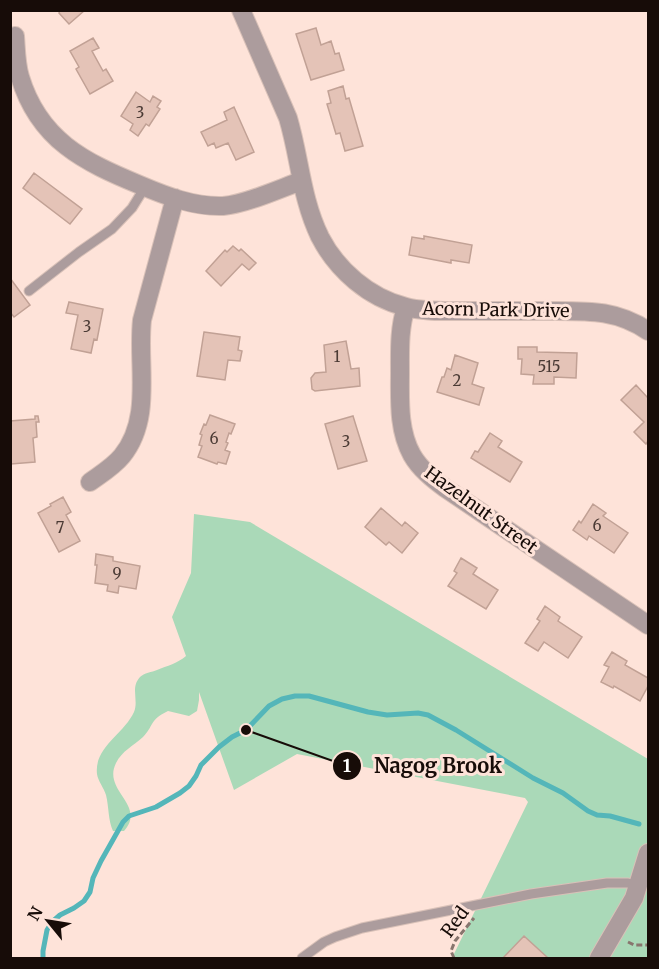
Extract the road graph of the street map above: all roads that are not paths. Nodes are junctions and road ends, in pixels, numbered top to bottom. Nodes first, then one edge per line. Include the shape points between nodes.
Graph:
1 (241, 10) edge
2 (15, 36) dead end
3 (301, 182) junction
4 (145, 187) junction
5 (175, 198) junction
6 (29, 291) dead end
7 (406, 307) junction
8 (648, 332) edge
9 (90, 482) dead end
10 (648, 625) edge
11 (648, 853) edge
12 (639, 886) junction
13 (302, 958) edge
14 (598, 958) edge

1 - 3 street, Acorn Park Drive via 288,118
2 - 4 street via 25,91 49,131 85,160
3 - 5 street via 226,206
3 - 7 street, Acorn Park Drive via 330,255 366,289
4 - 5 street
4 - 6 lane via 112,229
5 - 9 street via 142,320 142,392 135,436 112,467
7 - 8 street, Acorn Park Drive via 441,311 596,311 622,317
7 - 10 street, Hazelnut Street via 400,331 401,419 417,463 445,488
11 - 12 street
12 - 13 lane via 606,883 487,903 347,933 324,942
12 - 14 street

